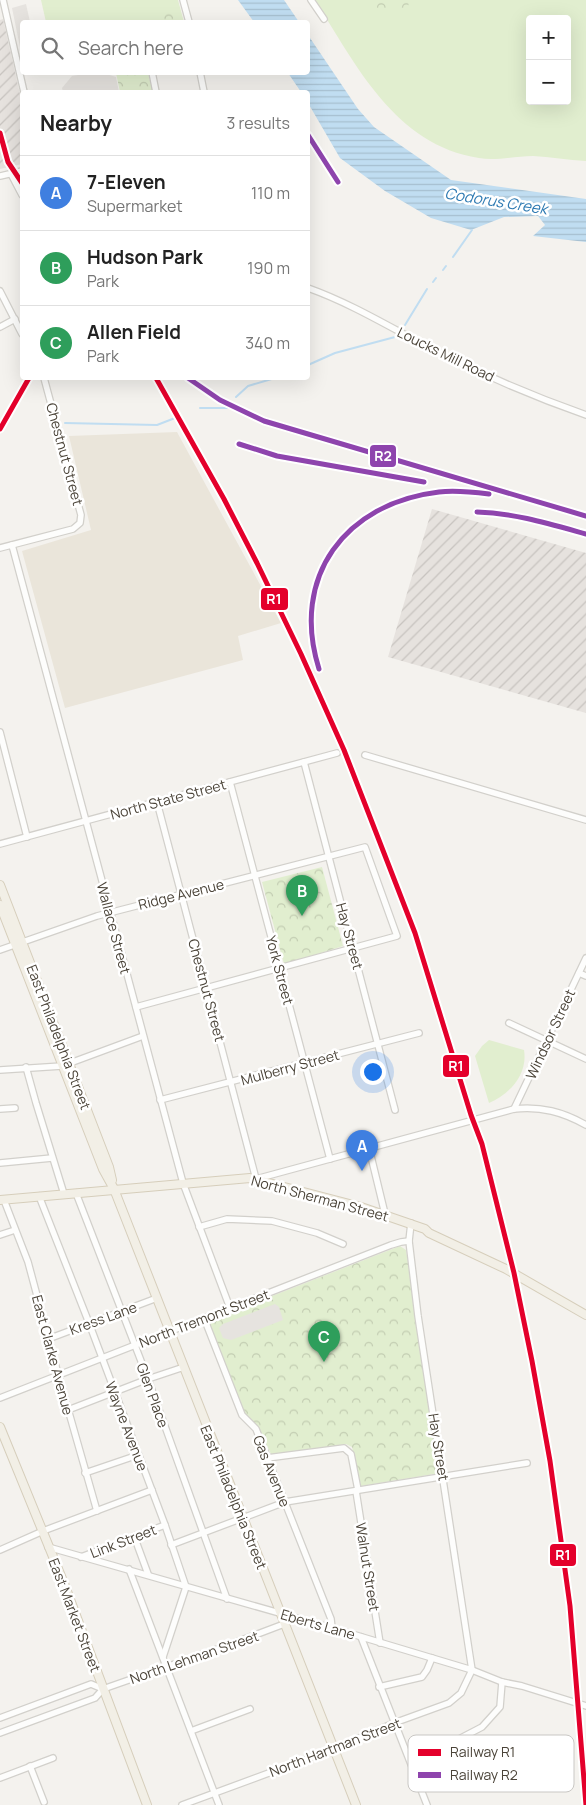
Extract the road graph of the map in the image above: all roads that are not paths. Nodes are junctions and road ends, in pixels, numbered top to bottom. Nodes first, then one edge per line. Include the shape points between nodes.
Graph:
1 (3, 0) edge
2 (183, 0) edge
3 (311, 0) edge
4 (3, 15) edge
5 (324, 19) dead end
6 (188, 20) edge
7 (153, 75) edge
8 (201, 75) edge
9 (23, 90) edge
10 (156, 90) edge
11 (204, 90) edge
12 (20, 172) edge
13 (11, 174) junction
14 (0, 176) edge
15 (20, 191) edge
16 (310, 289) edge
17 (0, 291) edge
18 (15, 319) junction
19 (0, 327) edge
20 (20, 330) edge
21 (45, 380) edge
22 (586, 416) edge
23 (12, 545) junction
24 (0, 548) edge
25 (0, 732) edge
26 (337, 753) dead end
27 (365, 755) dead end
28 (304, 762) junction
29 (230, 782) junction
30 (157, 802) junction
31 (586, 820) edge
32 (86, 821) junction
33 (27, 837) junction
34 (0, 844) edge
35 (329, 857) junction
36 (255, 876) junction
37 (0, 885) edge
38 (182, 894) junction
39 (0, 905) edge
40 (110, 912) junction
41 (18, 943) junction
42 (353, 948) junction
43 (0, 950) edge
44 (586, 958) edge
45 (279, 968) junction
46 (579, 973) junction
47 (586, 976) edge
48 (206, 988) junction
49 (136, 1007) junction
50 (510, 1023) dead end
51 (419, 1033) dead end
52 (143, 1036) junction
53 (547, 1041) junction
54 (378, 1044) junction
55 (586, 1059) edge
56 (304, 1063) junction
57 (65, 1064) junction
58 (26, 1067) junction
59 (0, 1070) edge
60 (231, 1082) junction
61 (160, 1100) junction
62 (15, 1108) dead end
63 (0, 1109) edge
64 (514, 1109) junction
65 (395, 1110) dead end
66 (586, 1125) edge
67 (369, 1148) junction
68 (52, 1158) junction
69 (330, 1159) junction
70 (0, 1163) edge
71 (256, 1179) junction
72 (183, 1183) junction
73 (114, 1189) junction
74 (76, 1193) junction
75 (64, 1194) junction
76 (39, 1196) junction
77 (2, 1200) edge
78 (385, 1214) junction
79 (411, 1223) junction
80 (200, 1227) junction
81 (15, 1230) junction
82 (0, 1235) edge
83 (409, 1241) junction
84 (343, 1244) dead end
85 (157, 1298) junction
86 (230, 1308) junction
87 (121, 1312) junction
88 (586, 1315) edge
89 (204, 1318) junction
90 (89, 1323) junction
91 (170, 1331) junction
92 (48, 1339) junction
93 (134, 1345) junction
94 (102, 1358) junction
95 (184, 1367) junction
96 (58, 1374) junction
97 (148, 1379) junction
98 (114, 1392) junction
99 (0, 1398) edge
100 (68, 1410) junction
101 (0, 1427) edge
102 (138, 1455) junction
103 (267, 1458) junction
104 (527, 1463) dead end
105 (85, 1473) junction
106 (444, 1476) junction
107 (152, 1490) junction
108 (357, 1490) junction
109 (285, 1502) junction
110 (97, 1511) junction
111 (242, 1518) junction
112 (165, 1525) junction
113 (43, 1532) junction
114 (202, 1533) junction
115 (134, 1536) junction
116 (171, 1544) junction
117 (48, 1547) junction
118 (0, 1550) edge
119 (81, 1557) junction
120 (129, 1569) junction
121 (148, 1574) junction
122 (186, 1587) junction
123 (227, 1598) junction
124 (280, 1613) junction
125 (284, 1624) junction
126 (332, 1628) junction
127 (361, 1637) junction
128 (380, 1643) junction
129 (163, 1658) junction
130 (432, 1658) junction
131 (166, 1667) junction
132 (472, 1670) junction
133 (502, 1682) junction
134 (379, 1687) junction
135 (102, 1689) junction
136 (586, 1706) edge
137 (250, 1709) dead end
138 (0, 1718) edge
139 (394, 1723) junction
140 (191, 1731) junction
141 (0, 1733) edge
142 (465, 1735) edge
143 (334, 1749) junction
144 (408, 1757) edge
145 (53, 1758) dead end
146 (30, 1766) junction
147 (0, 1778) edge
148 (214, 1792) junction
149 (422, 1792) edge
150 (44, 1802) dead end
151 (147, 1805) edge
152 (182, 1805) edge
153 (219, 1805) edge
154 (356, 1805) edge
155 (427, 1805) edge

1 - 4 street
2 - 6 street
3 - 5 street
4 - 9 street
7 - 10 street
8 - 11 street
12 - 13 street
13 - 14 street
13 - 15 street
16 - 22 street, Loucks Mill Road via 344,302 456,361
17 - 18 street
18 - 19 street
18 - 20 street
21 - 23 street, Chestnut Street via 81,515 80,523 73,529
23 - 24 street
23 - 32 street, Wallace Street
25 - 33 street
26 - 28 street, North State Street
27 - 31 street
28 - 29 street, North State Street
28 - 35 street, Hay Street
29 - 30 street, North State Street
29 - 36 street, York Street
30 - 32 street, North State Street
30 - 38 street, Chestnut Street
32 - 33 street, North State Street
32 - 40 street, Wallace Street
33 - 34 street, North State Street
35 - 36 street, Ridge Avenue
35 - 42 street, Hay Street
35 - 42 street, Ridge Avenue via 365,848 397,936
36 - 38 street, Ridge Avenue
36 - 45 street, York Street
37 - 41 main road, East Philadelphia Street
38 - 40 street, Ridge Avenue
38 - 48 street, Chestnut Street
39 - 41 main road, East Philadelphia Street
40 - 41 street, Ridge Avenue
40 - 49 street, Wallace Street
41 - 43 street, Ridge Avenue
41 - 57 main road, East Philadelphia Street
42 - 45 street
42 - 54 street, Hay Street
44 - 46 street, Windsor Street
45 - 48 street
45 - 56 street, York Street
46 - 47 street
46 - 53 street, Windsor Street
48 - 49 street
48 - 60 street, Chestnut Street
49 - 52 street, Wallace Street
50 - 53 street
51 - 54 street, Mulberry Street
52 - 57 street
52 - 61 street, Wallace Street
53 - 55 street
53 - 64 street, Windsor Street
54 - 56 street, Mulberry Street
54 - 65 street, Hay Street
56 - 60 street, Mulberry Street
56 - 69 street, York Street
57 - 58 street
57 - 73 main road, East Philadelphia Street via 109,1167
58 - 59 street
58 - 68 street
60 - 61 street, Mulberry Street
60 - 71 street, Chestnut Street
61 - 72 street, Wallace Street
62 - 63 street
64 - 66 street via 552,1110
64 - 67 street
67 - 69 street
67 - 78 street
68 - 70 street
68 - 75 street
69 - 71 street
71 - 72 main road, North Sherman Street
71 - 78 main road, North Sherman Street
72 - 73 main road, North Sherman Street
72 - 80 street, Wallace Street
73 - 74 main road, North Sherman Street
73 - 85 main road, East Philadelphia Street
74 - 75 main road, North Sherman Street
74 - 87 street, Glen Place
75 - 76 main road, North Sherman Street
76 - 77 main road, North Sherman Street
76 - 90 street, Wayne Avenue
77 - 81 street, East Clarke Avenue
78 - 79 main road, North Sherman Street
79 - 83 street, Hay Street
79 - 88 main road, North Sherman Street via 506,1269
80 - 84 street via 227,1219 272,1222
80 - 86 street, Wallace Street
81 - 82 street
81 - 92 street, East Clarke Avenue via 28,1262
83 - 86 street, North Tremont Street via 391,1245
83 - 106 street, Hay Street
85 - 87 street, Kress Lane
85 - 91 main road, East Philadelphia Street
86 - 89 street, North Tremont Street
87 - 90 street, Kress Lane
87 - 93 street, Glen Place
89 - 91 street, North Tremont Street
89 - 103 street, Gas Avenue via 242,1415 256,1429
90 - 92 street, Kress Lane
90 - 94 street, Wayne Avenue
91 - 93 street, North Tremont Street
91 - 95 main road, East Philadelphia Street
92 - 96 street, East Clarke Avenue
93 - 94 street, North Tremont Street
93 - 97 street, Glen Place
94 - 96 street, North Tremont Street
94 - 98 street, Wayne Avenue
95 - 97 street
95 - 111 main road, East Philadelphia Street
96 - 99 street, North Tremont Street
96 - 100 street, East Clarke Avenue
97 - 98 street
97 - 114 street, Glen Place
98 - 100 street
98 - 102 street, Wayne Avenue
100 - 105 street, East Clarke Avenue
101 - 113 main road, East Market Street
102 - 105 street
102 - 107 street, Wayne Avenue
103 - 108 street, Walnut Street via 344,1448 351,1454
103 - 109 street, Gas Avenue
104 - 106 street
105 - 110 street, East Clarke Avenue
106 - 108 street
106 - 132 street, Hay Street
107 - 110 street
107 - 112 street, Wayne Avenue
108 - 109 street
108 - 128 street, Walnut Street
109 - 111 street
109 - 126 street, Gas Avenue
110 - 113 street
111 - 114 street
111 - 124 main road, East Philadelphia Street
112 - 115 street, Link Street
112 - 116 street, Wayne Avenue
113 - 117 main road, East Market Street
113 - 118 street
114 - 116 street
114 - 123 street, Glen Place
115 - 119 street, Link Street
115 - 121 street
116 - 122 street, Wayne Avenue
117 - 119 street, Eberts Lane
117 - 135 main road, East Market Street
119 - 120 street, Eberts Lane
120 - 121 street, Eberts Lane
120 - 129 street
121 - 122 street, Eberts Lane
122 - 123 street, Eberts Lane
122 - 129 street
123 - 124 street, Eberts Lane
124 - 125 main road, East Philadelphia Street
124 - 126 street, Eberts Lane
125 - 131 street, North Lehman Street
125 - 143 main road, East Philadelphia Street
126 - 127 street, Eberts Lane
127 - 128 street, Eberts Lane
127 - 134 street
128 - 130 street, Eberts Lane
129 - 131 street
130 - 132 street, Eberts Lane
130 - 134 street via 422,1677
131 - 135 street, North Lehman Street
131 - 140 street
132 - 133 street, Eberts Lane
132 - 139 street, North Hartman Street via 461,1693 449,1702
133 - 136 street, Eberts Lane
133 - 142 street via 500,1707 482,1726
134 - 139 street
135 - 138 street via 91,1684
135 - 141 street via 95,1698
135 - 151 main road, East Market Street
137 - 140 street
139 - 143 street, North Hartman Street
139 - 144 street
140 - 148 street
143 - 148 street, North Hartman Street
143 - 154 main road, East Philadelphia Street
145 - 146 street
146 - 147 street
146 - 150 street
148 - 152 street, North Hartman Street
148 - 153 street
149 - 155 street

